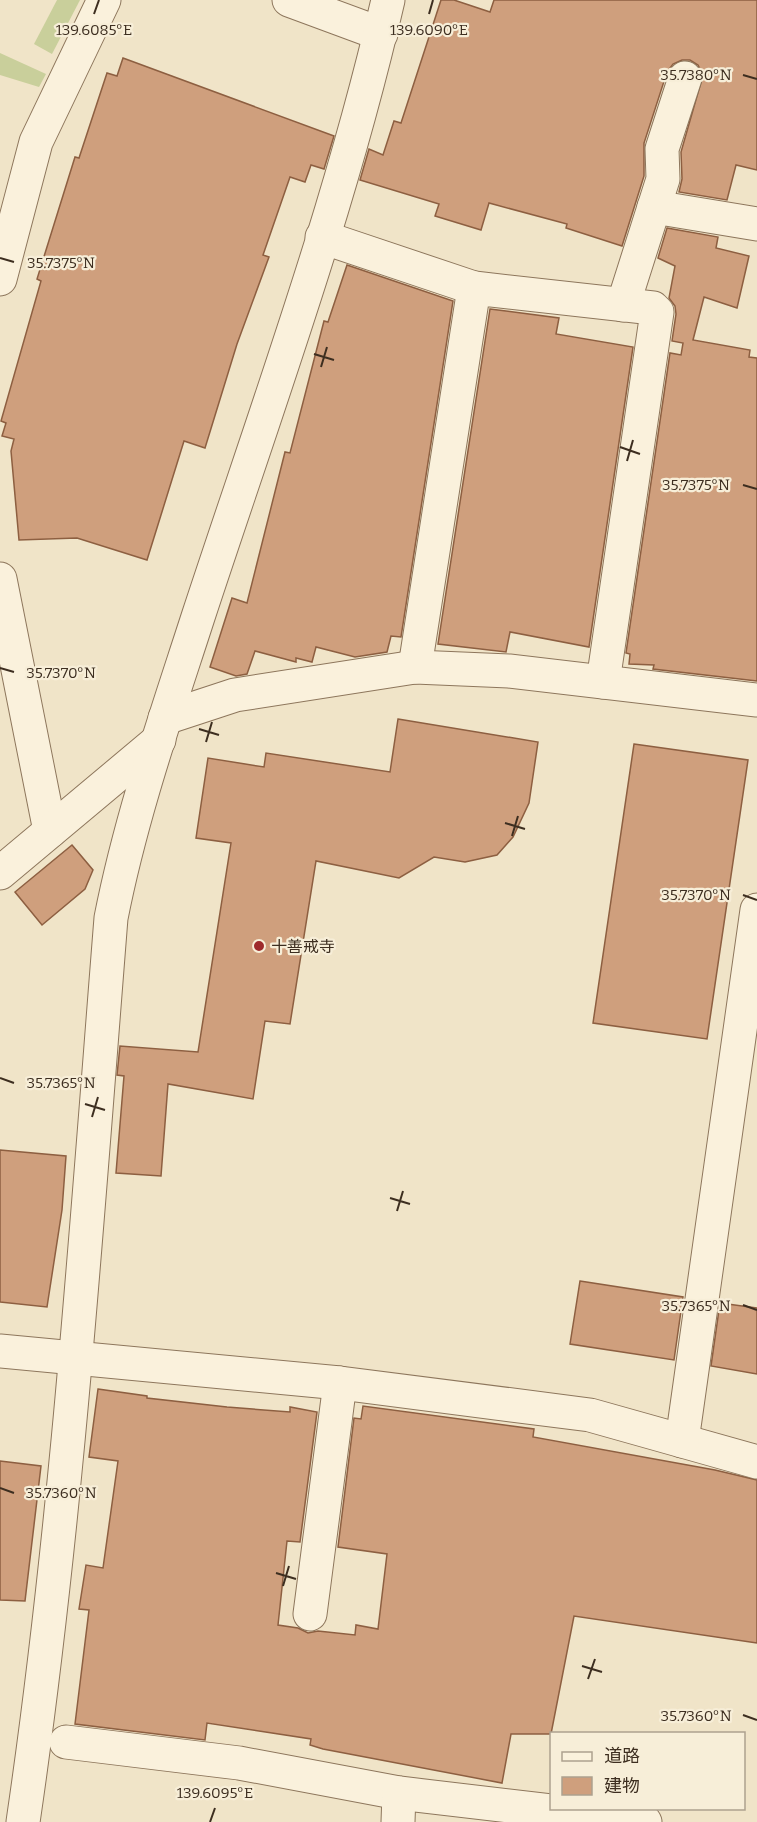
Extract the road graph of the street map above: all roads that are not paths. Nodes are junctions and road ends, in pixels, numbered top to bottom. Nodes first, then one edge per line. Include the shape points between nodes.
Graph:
1 (104, 0) edge
2 (289, 0) edge
3 (388, 0) edge
4 (381, 34) junction
5 (685, 78) dead end
6 (654, 207) junction
7 (757, 224) edge
8 (322, 237) junction
9 (0, 279) edge
10 (474, 288) junction
11 (623, 305) junction
12 (0, 579) edge
13 (415, 667) junction
14 (603, 682) junction
15 (757, 700) edge
16 (162, 729) junction
17 (50, 831) junction
18 (0, 873) edge
19 (757, 910) edge
20 (745, 1085) edge
21 (0, 1351) edge
22 (76, 1358) junction
23 (340, 1383) junction
24 (682, 1441) junction
25 (757, 1462) edge
26 (310, 1614) dead end
27 (66, 1742) dead end
28 (399, 1807) edge
29 (23, 1822) edge
30 (645, 1822) edge

1 - 9 street via 36,142
2 - 4 street
3 - 4 street
4 - 8 street
5 - 6 street via 662,148 663,178
6 - 7 street
6 - 11 street
8 - 10 street
8 - 16 street
10 - 11 street
10 - 13 street
11 - 14 street via 652,308 658,317
12 - 17 street
13 - 14 street via 509,671
13 - 16 street via 235,695
14 - 15 street
16 - 17 street
16 - 22 street via 120,870 111,918
17 - 18 street
19 - 20 street
20 - 24 street
21 - 22 street
22 - 23 street
22 - 29 street
23 - 24 street via 591,1415
23 - 26 street
24 - 25 street
27 - 28 street via 239,1763
28 - 30 street

